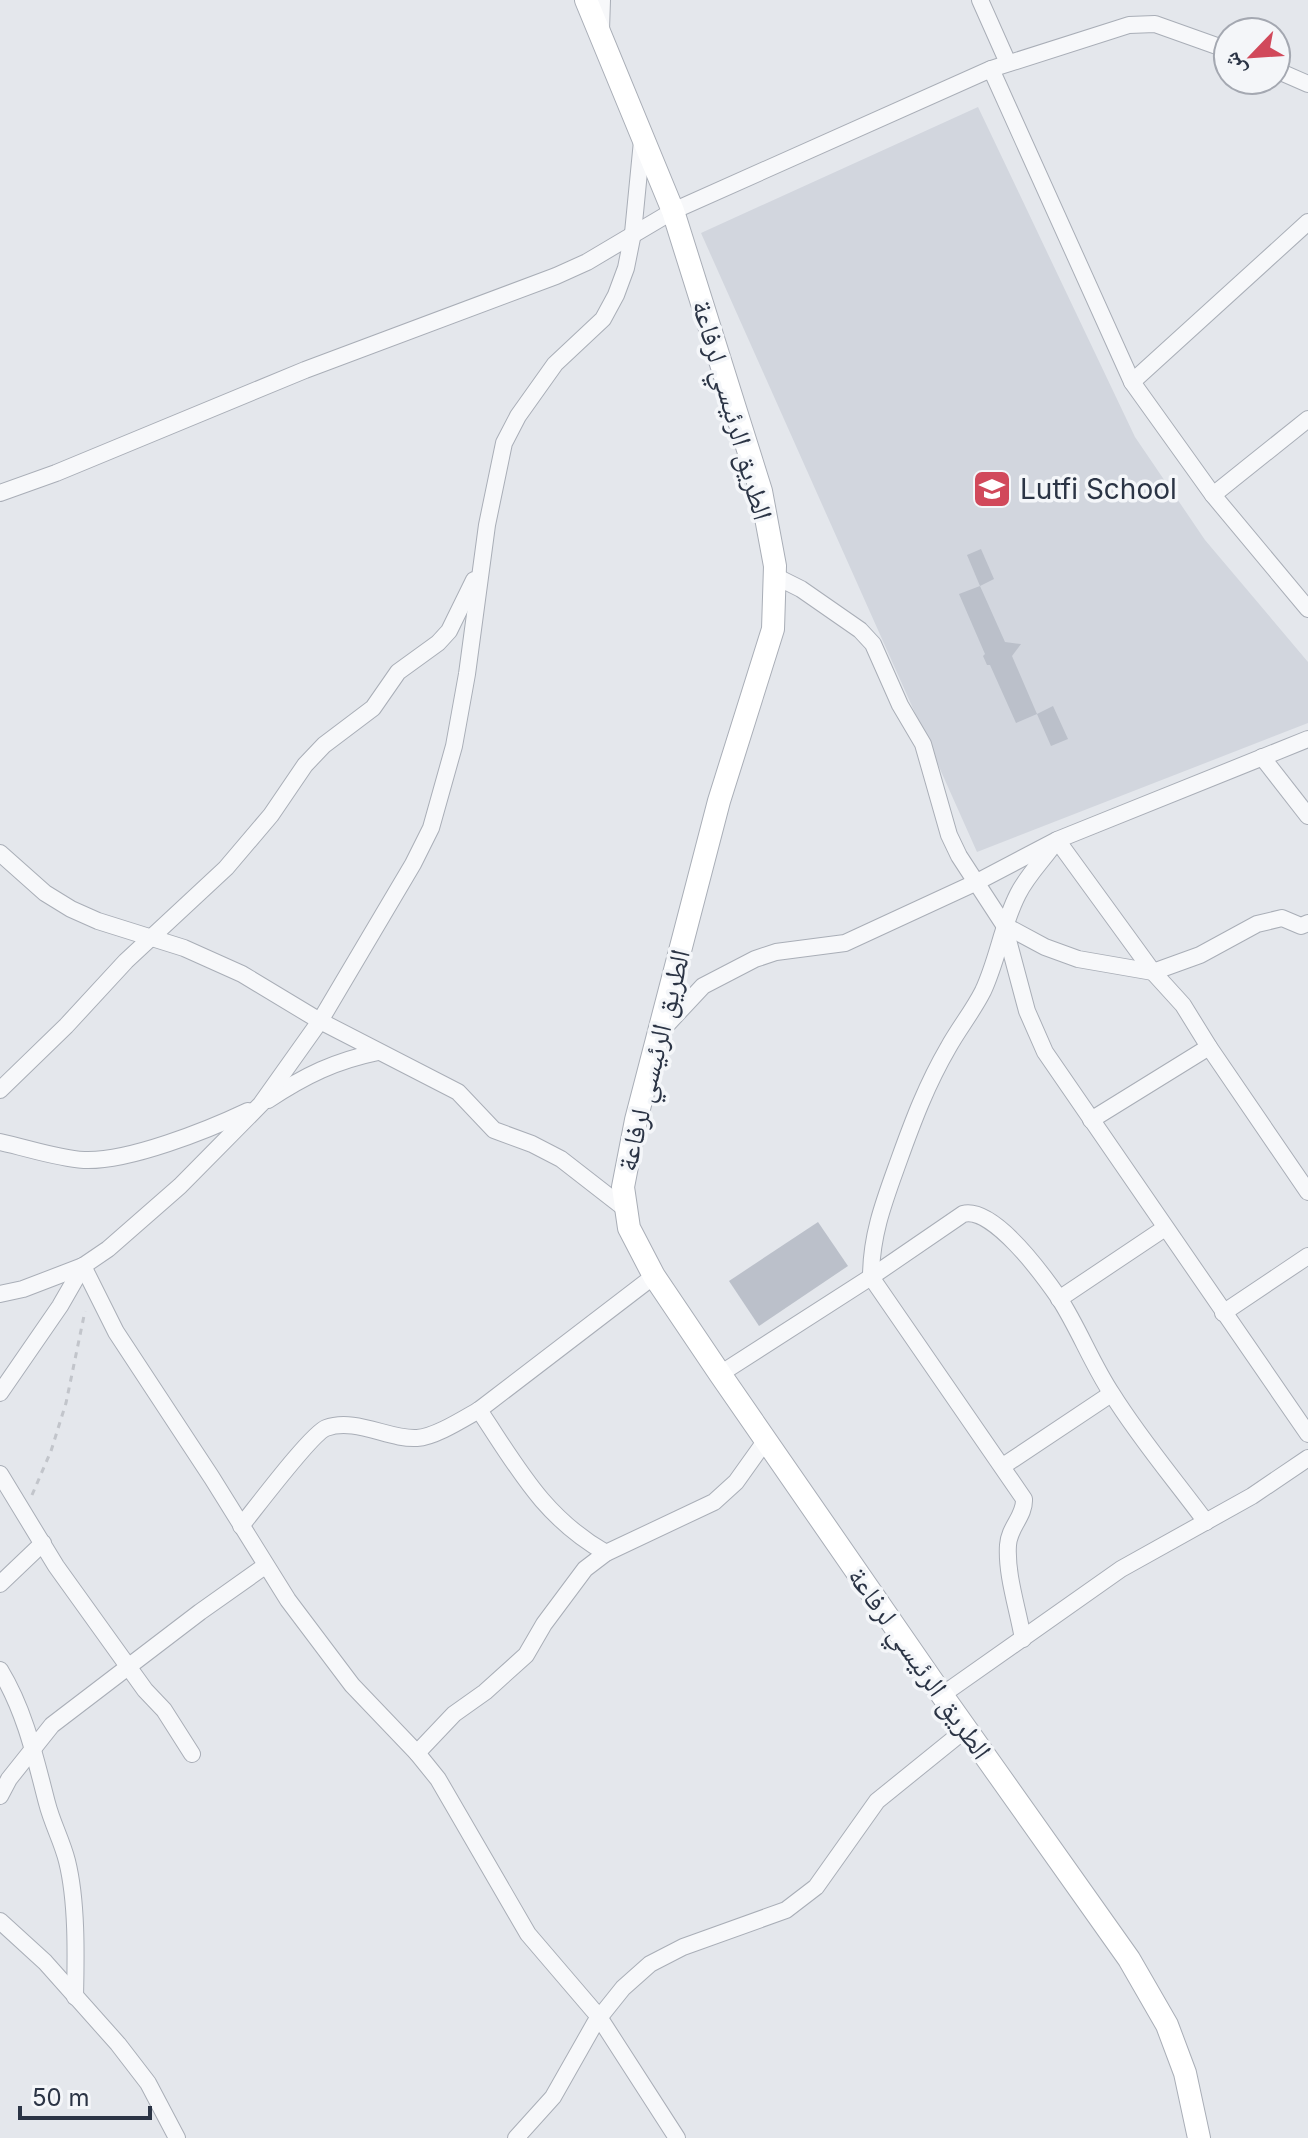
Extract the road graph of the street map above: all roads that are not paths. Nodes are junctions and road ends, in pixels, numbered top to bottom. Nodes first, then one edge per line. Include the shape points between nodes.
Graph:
1 (586, 0) edge
2 (602, 0) edge
3 (980, 0) edge
4 (601, 32) junction
5 (1212, 44) edge
6 (999, 66) junction
7 (642, 133) junction
8 (673, 211) junction
9 (1308, 222) edge
10 (633, 233) junction
11 (1132, 382) junction
12 (1308, 419) edge
13 (0, 493) edge
14 (1213, 495) junction
15 (481, 567) junction
16 (775, 576) junction
17 (1308, 609) edge
18 (1308, 739) edge
19 (1262, 757) junction
20 (1308, 816) edge
21 (1057, 840) junction
22 (0, 853) edge
23 (977, 882) junction
24 (1004, 925) junction
25 (1306, 928) edge
26 (151, 937) junction
27 (1153, 972) junction
28 (320, 1021) junction
29 (657, 1034) junction
30 (1209, 1047) junction
31 (378, 1052) junction
32 (0, 1090) edge
33 (261, 1104) junction
34 (1091, 1120) junction
35 (0, 1142) edge
36 (1308, 1192) edge
37 (624, 1208) junction
38 (1165, 1228) junction
39 (1308, 1256) edge
40 (83, 1266) junction
41 (654, 1276) junction
42 (871, 1277) junction
43 (0, 1294) edge
44 (1059, 1299) junction
45 (1223, 1313) junction
46 (720, 1374) junction
47 (0, 1393) edge
48 (1111, 1394) junction
49 (479, 1410) junction
50 (1308, 1434) edge
51 (766, 1440) junction
52 (1308, 1458) edge
53 (1003, 1466) junction
54 (0, 1474) edge
55 (1206, 1522) junction
56 (241, 1526) junction
57 (43, 1543) junction
58 (606, 1553) junction
59 (265, 1566) junction
60 (0, 1584) edge
61 (1023, 1639) junction
62 (129, 1668) junction
63 (0, 1670) edge
64 (942, 1695) junction
65 (966, 1729) junction
66 (33, 1747) junction
67 (417, 1753) junction
68 (192, 1754) dead end
69 (0, 1796) edge
70 (0, 1921) edge
71 (75, 1997) junction
72 (599, 2017) junction
73 (177, 2138) edge
74 (516, 2138) edge
75 (677, 2138) edge
76 (1199, 2138) edge

1 - 4 street, الطريق الرئيسي لرفاعة
2 - 4 street
3 - 6 street
4 - 7 street, الطريق الرئيسي لرفاعة
5 - 6 street via 1155,24 1129,25
6 - 8 street
6 - 11 street
7 - 8 street, الطريق الرئيسي لرفاعة
7 - 10 street
8 - 10 street
8 - 16 street, الطريق الرئيسي لرفاعة via 761,491
9 - 11 street
10 - 13 street via 556,276
10 - 15 street via 626,268 603,319 555,364 504,443
11 - 14 street
12 - 14 street
14 - 17 street
15 - 26 street via 449,631 398,672 373,708 324,745 226,868
15 - 28 street via 454,746 431,828
16 - 23 street via 801,589 873,644 923,744 949,835
16 - 29 street, الطريق الرئيسي لرفاعة via 773,629 719,801
18 - 19 street
19 - 20 street
19 - 21 street
21 - 23 street
21 - 24 street via 1028,876
21 - 27 street
22 - 26 street via 71,909
23 - 24 street
23 - 29 street via 845,943 755,959 703,986
24 - 27 street via 1078,959
24 - 34 street via 1045,1052
24 - 42 street via 983,992 917,1110 877,1218
25 - 27 street via 1282,918 1257,924 1200,955
26 - 28 street via 242,974
26 - 32 street
27 - 30 street via 1183,1005
28 - 31 street
28 - 33 street
29 - 37 street, الطريق الرئيسي لرفاعة via 627,1162
30 - 34 street
30 - 36 street
31 - 33 street via 342,1060
31 - 37 street via 458,1092 494,1130 561,1159
33 - 35 street via 193,1135 117,1157 86,1160
33 - 40 street via 141,1223
34 - 38 street
37 - 41 street, الطريق الرئيسي لرفاعة
38 - 44 street
38 - 45 street
39 - 45 street
40 - 43 street
40 - 47 street
40 - 56 street via 116,1332
41 - 46 street, الطريق الرئيسي لرفاعة
41 - 49 street
42 - 44 street via 971,1211 1004,1233
42 - 46 street
42 - 53 street
44 - 48 street
45 - 50 street
46 - 51 street, الطريق الرئيسي لرفاعة
48 - 53 street
48 - 55 street
49 - 56 street via 417,1438 351,1425 324,1428
49 - 58 street via 537,1497 568,1528
51 - 58 street via 736,1482 714,1502
51 - 64 street, الطريق الرئيسي لرفاعة
52 - 55 street
53 - 61 street via 1024,1499 1008,1549
54 - 57 street
55 - 61 street via 1142,1556
56 - 59 street
57 - 60 street
57 - 62 street
58 - 67 street via 585,1569 526,1655 454,1714
59 - 62 street
59 - 67 street via 352,1685
61 - 64 street
62 - 66 street via 52,1725
62 - 68 street
63 - 66 street
64 - 65 street, الطريق الرئيسي لرفاعة
65 - 72 street via 877,1801 816,1887 786,1910 650,1964
65 - 76 street, الطريق الرئيسي لرفاعة via 1155,2000 1185,2073
66 - 69 street
66 - 71 street via 68,1865
67 - 72 street via 438,1779 528,1934
70 - 71 street
71 - 73 street via 137,2068
72 - 74 street via 553,2097
72 - 75 street

